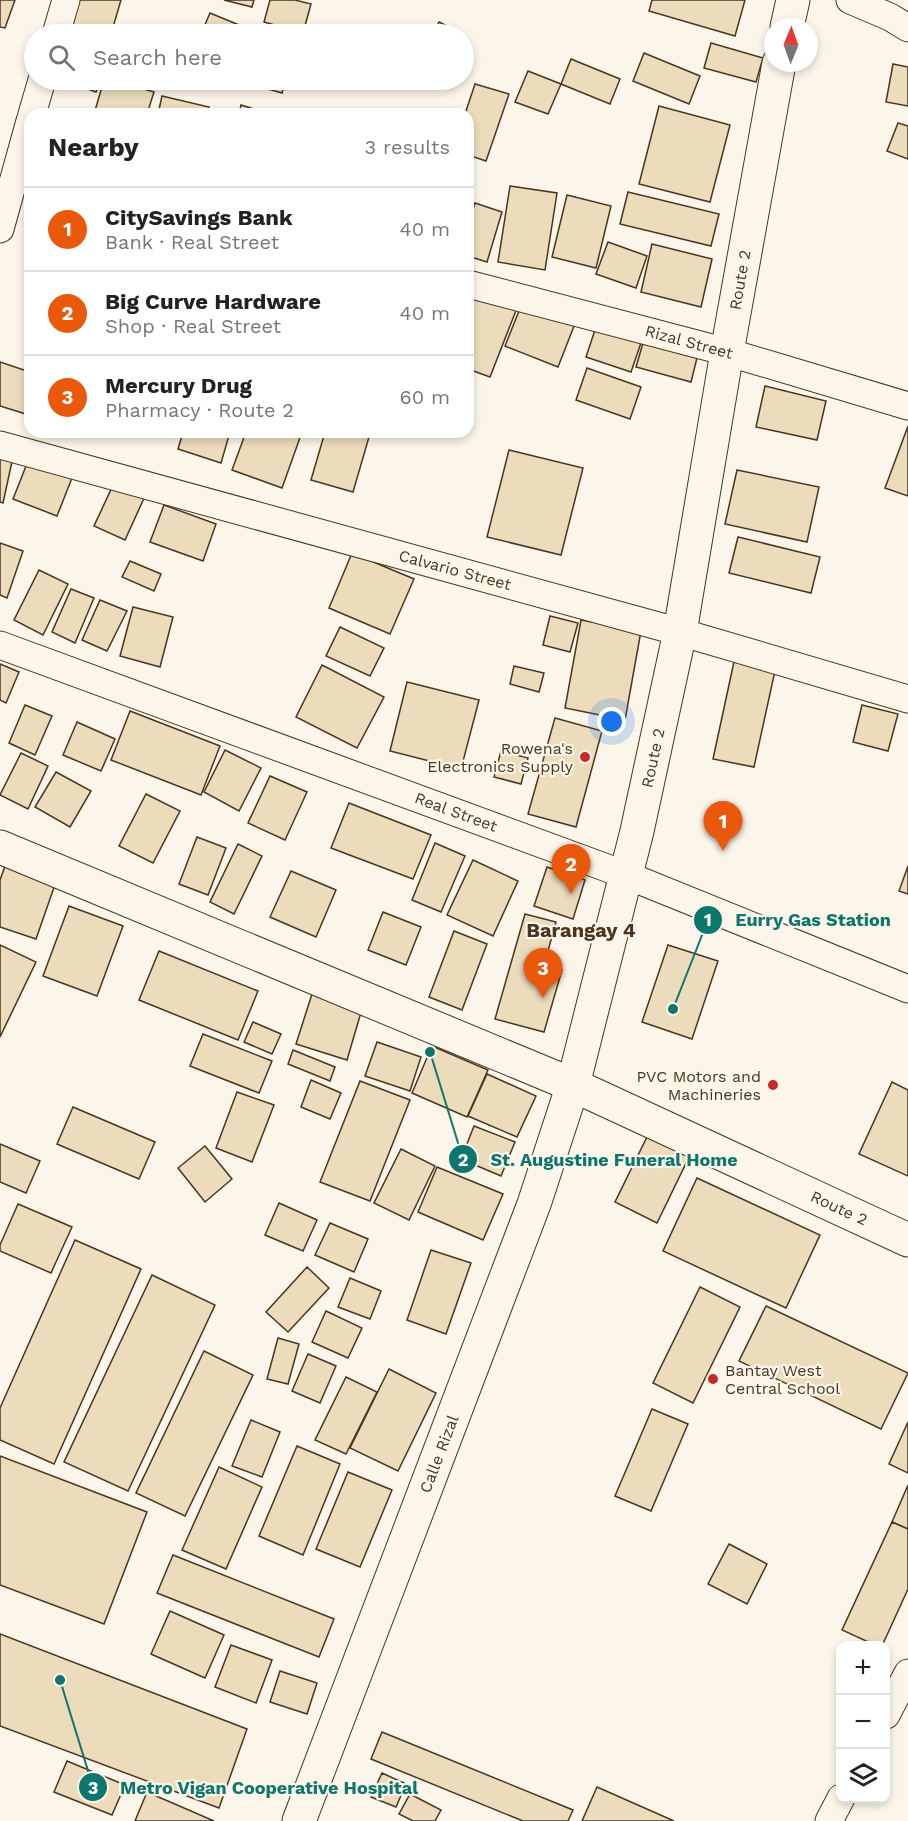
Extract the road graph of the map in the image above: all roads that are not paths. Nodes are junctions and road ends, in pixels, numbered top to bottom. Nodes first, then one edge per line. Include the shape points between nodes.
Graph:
1 (66, 0) edge
2 (793, 0) edge
3 (850, 0) edge
4 (789, 18) edge
5 (59, 24) edge
6 (908, 27) edge
7 (777, 72) edge
8 (39, 90) edge
9 (34, 108) edge
10 (24, 140) edge
11 (16, 165) edge
12 (0, 229) edge
13 (474, 286) edge
14 (727, 352) junction
15 (908, 406) edge
16 (0, 445) edge
17 (680, 632) junction
18 (0, 645) edge
19 (908, 699) edge
20 (0, 847) edge
21 (626, 875) junction
22 (908, 989) edge
23 (573, 1085) junction
24 (908, 1240) edge
25 (908, 1673) edge
26 (890, 1706) edge
27 (838, 1803) edge
28 (299, 1821) edge
29 (829, 1821) edge

1 - 5 street
2 - 4 main road
3 - 6 street
7 - 14 main road, Route 2
8 - 9 street
10 - 11 street
11 - 12 street
13 - 14 street, Rizal Street
14 - 15 street, Rizal Street
14 - 17 main road, Route 2
16 - 17 street, Calvario Street
17 - 19 street, Calvario Street
17 - 21 main road, Route 2
18 - 21 street, Real Street
20 - 23 main road
21 - 22 street, Real Street
21 - 23 main road, Route 2
23 - 24 main road, Route 2
23 - 28 main road, Calle Rizal via 534,1204
25 - 26 street
27 - 29 street

